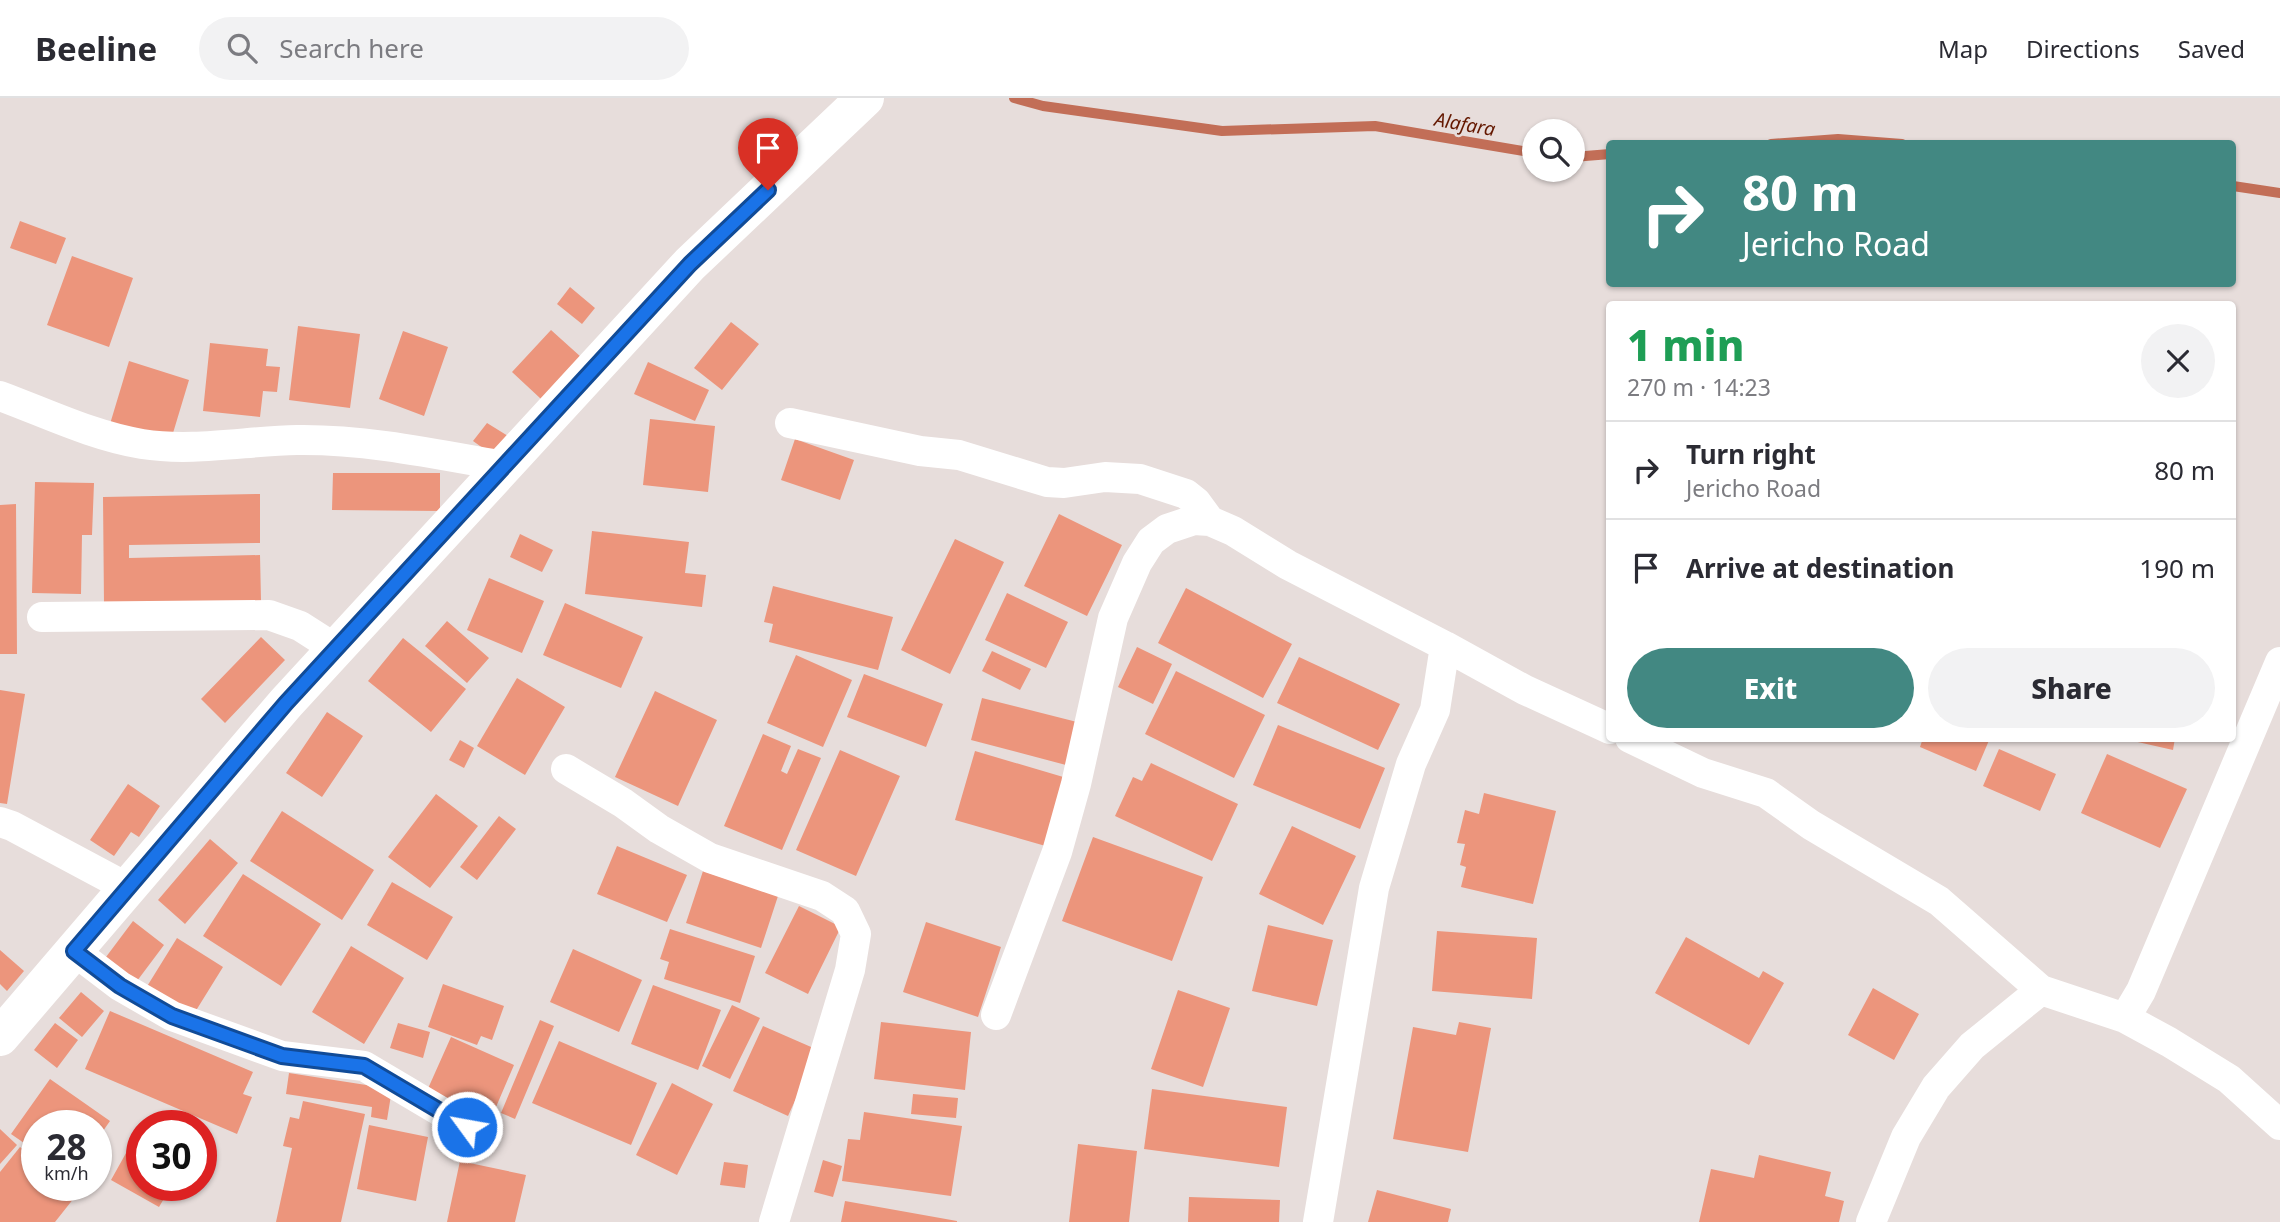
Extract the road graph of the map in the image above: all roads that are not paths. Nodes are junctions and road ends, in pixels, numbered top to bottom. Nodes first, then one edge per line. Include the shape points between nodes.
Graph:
1 (866, 98) edge
2 (0, 396) edge
3 (790, 424) dead end
4 (504, 466) junction
5 (1210, 521) junction
6 (43, 617) dead end
7 (1445, 646) junction
8 (336, 649) junction
9 (2280, 662) edge
10 (1606, 727) edge
11 (1638, 742) edge
12 (566, 769) dead end
13 (0, 822) edge
14 (128, 888) junction
15 (74, 951) junction
16 (2040, 990) junction
17 (996, 1015) dead end
18 (2124, 1018) junction
19 (0, 1037) edge
20 (2280, 1125) edge
21 (467, 1127) dead end
22 (774, 1222) edge
23 (1318, 1222) edge
24 (1871, 1222) edge

1 - 4 street via 690,264
2 - 4 street via 142,444 179,447 299,440 393,447
3 - 5 street via 959,455 1047,482 1140,479 1186,494
4 - 8 street
5 - 7 street
5 - 17 street via 1195,520 1167,530 1151,541 1137,563 1114,618 1057,852
6 - 8 street via 269,615 300,626
7 - 10 street
7 - 23 street via 1435,710 1412,764 1374,888
8 - 14 street
9 - 18 street via 2141,991
11 - 16 street via 1703,773 1766,793 1939,901
12 - 22 street via 710,858 822,896 845,911 856,934 850,970
13 - 14 street
14 - 15 street
15 - 19 street
15 - 21 street via 120,986 172,1016 282,1056 364,1066
16 - 18 street
16 - 24 street via 1972,1046 1936,1087 1906,1137
18 - 20 street via 2229,1079

